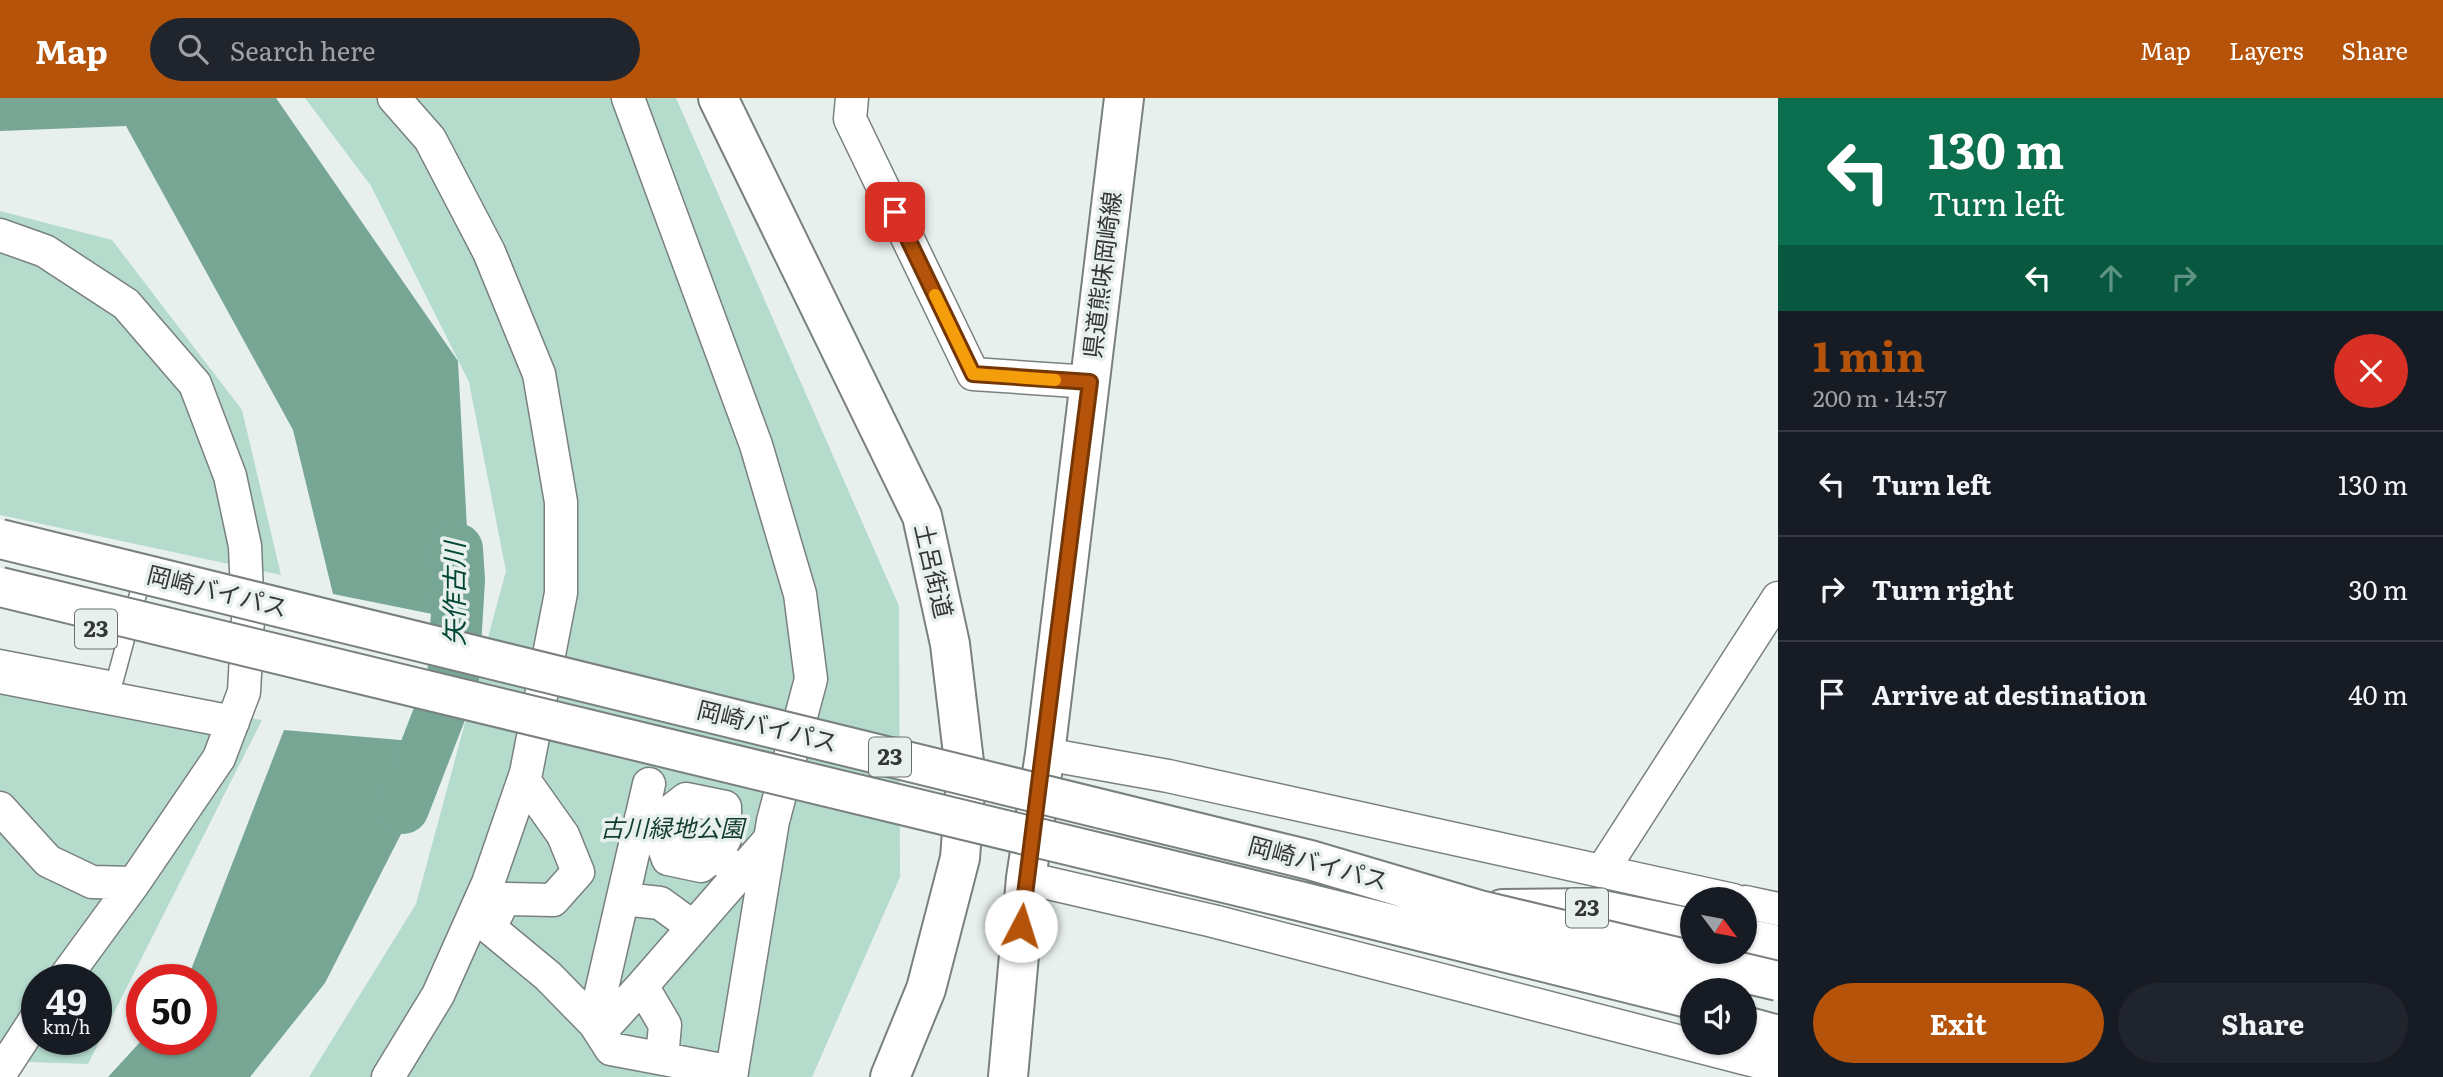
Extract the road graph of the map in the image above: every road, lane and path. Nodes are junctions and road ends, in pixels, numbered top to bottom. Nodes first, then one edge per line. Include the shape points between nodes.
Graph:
1 (394, 98) edge
2 (628, 98) edge
3 (718, 98) edge
4 (852, 98) edge
5 (1124, 98) edge
6 (0, 235) edge
7 (1090, 382) junction
8 (0, 539) edge
9 (0, 552) edge
10 (0, 587) edge
11 (0, 598) edge
12 (1778, 598) edge
13 (0, 608) edge
14 (128, 629) junction
15 (191, 633) junction
16 (0, 658) edge
17 (0, 677) edge
18 (233, 722) junction
19 (1045, 754) junction
20 (524, 780) junction
21 (649, 784) dead end
22 (0, 808) edge
23 (686, 835) junction
24 (770, 838) junction
25 (1602, 871) junction
26 (740, 873) junction
27 (1026, 878) junction
28 (134, 883) junction
29 (1680, 888) edge
30 (623, 899) junction
31 (1757, 905) edge
32 (1778, 909) edge
33 (1479, 910) junction
34 (1680, 926) edge
35 (693, 927) junction
36 (1757, 941) edge
37 (1778, 945) edge
38 (75, 964) edge
39 (1585, 974) junction
40 (1778, 981) edge
41 (642, 986) junction
42 (1680, 996) edge
43 (1680, 1010) edge
44 (1757, 1015) edge
45 (1778, 1020) edge
46 (596, 1027) junction
47 (1757, 1029) edge
48 (1778, 1035) edge
49 (21, 1042) edge
50 (662, 1058) junction
51 (1778, 1068) edge
52 (0, 1074) edge
53 (732, 1074) edge
54 (388, 1077) edge
55 (890, 1077) edge
56 (1008, 1077) edge

1 - 20 street via 430,139 489,252 539,374 561,502 561,593
2 - 24 street via 756,445 800,594 811,680
3 - 55 main road, 土呂街道 via 922,516 950,644 965,779 960,858 926,989
4 - 7 street via 850,119 973,374
5 - 7 main road, 県道熊味岡崎線
6 - 18 street via 45,251 125,304 195,384 230,476 245,545 244,692
7 - 19 main road, 県道熊味岡崎線
8 - 33 main road, 岡崎バイパス / 23, bridge via 1310,860
9 - 14 lane via 141,583
10 - 15 main road, 岡崎バイパス / 23, bridge
11 - 14 lane
12 - 25 street
13 - 15 main road, 23 via 168,644
14 - 16 lane via 115,680
15 - 39 main road, 岡崎バイパス / 23, bridge
17 - 18 street
18 - 28 street via 219,758
19 - 25 street via 1168,776
19 - 27 main road, 県道熊味岡崎線
20 - 46 street via 563,835 579,872 553,900 504,899 490,928 548,976
20 - 54 street via 488,883 438,995
21 - 23 street
22 - 28 street via 48,861 92,882
23 - 26 street
23 - 30 street
24 - 26 street
24 - 53 street
25 - 29 street
26 - 35 street
27 - 51 street via 1226,924
27 - 56 main road, 県道熊味岡崎線
28 - 38 street
30 - 35 street via 660,903
30 - 46 street
31 - 32 street
33 - 34 main road, 23, bridge via 1593,908
33 - 40 main road, 岡崎バイパス / 23, bridge
35 - 41 street
36 - 37 main road
39 - 42 main road, 岡崎バイパス / 23, bridge
39 - 43 main road, 23 via 1621,995
41 - 46 street
41 - 50 street via 665,1025
44 - 45 main road
46 - 50 street via 611,1049
47 - 48 main road
49 - 52 street
50 - 53 street

